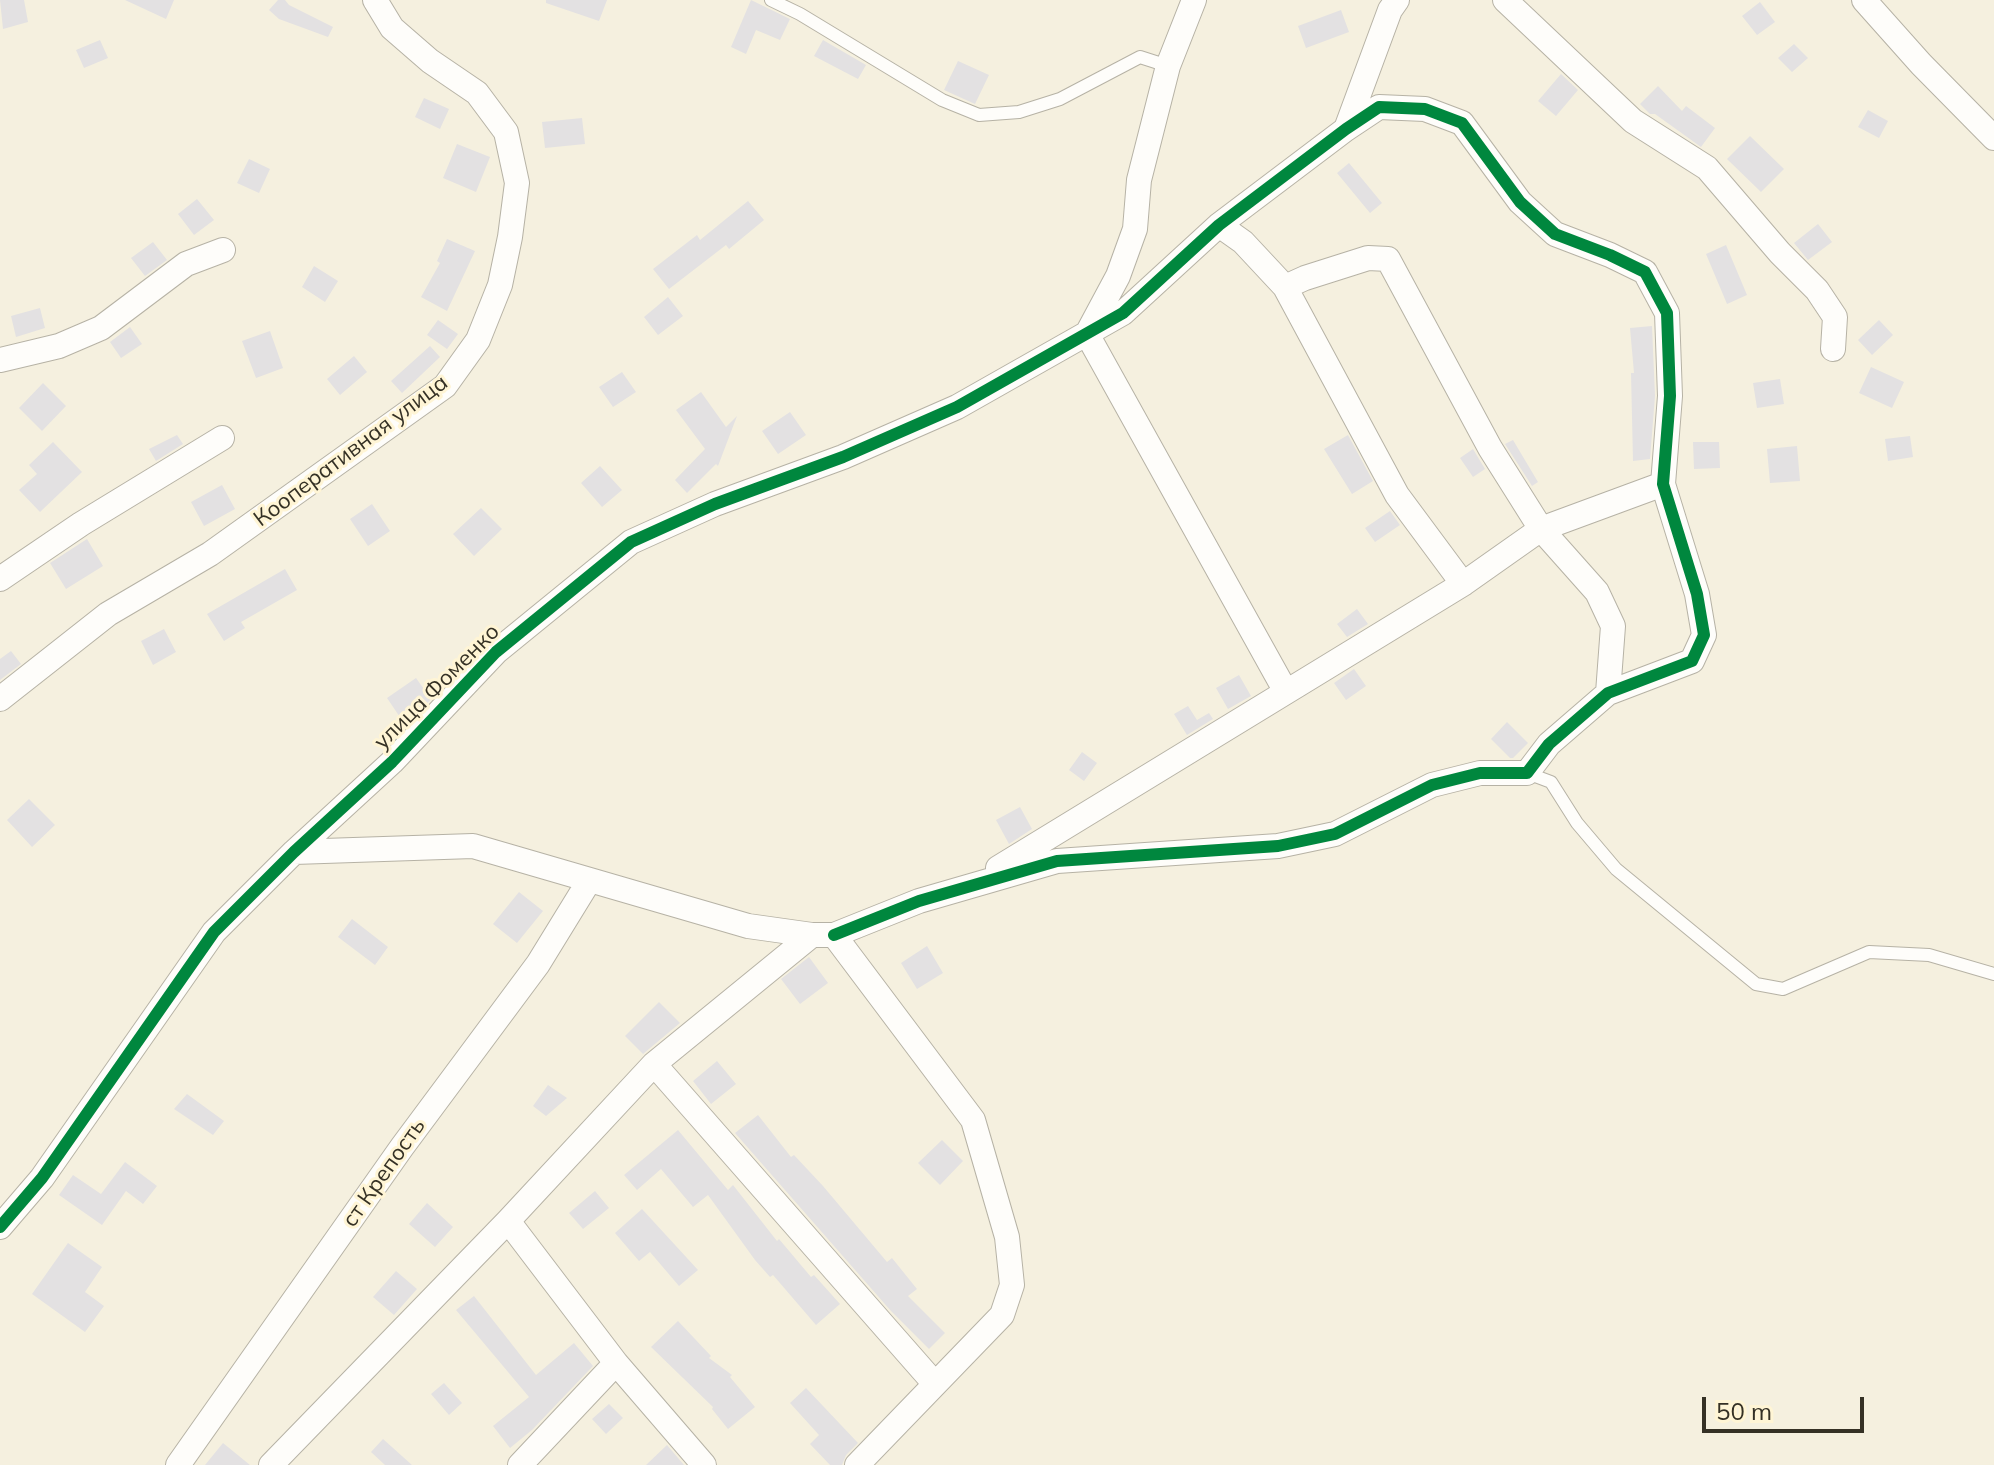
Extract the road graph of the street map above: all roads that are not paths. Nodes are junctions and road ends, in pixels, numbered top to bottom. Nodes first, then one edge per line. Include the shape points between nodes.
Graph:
1 (375, 0) edge
2 (771, 0) edge
3 (806, 0) edge
4 (1194, 0) edge
5 (1397, 0) edge
6 (1505, 0) edge
7 (1864, 0) edge
8 (800, 14) junction
9 (1168, 66) junction
10 (1346, 129) junction
11 (1994, 138) edge
12 (1219, 225) junction
13 (223, 250) dead end
14 (1285, 287) junction
15 (1087, 334) junction
16 (1833, 349) dead end
17 (0, 360) edge
18 (222, 438) dead end
19 (1663, 484) junction
20 (1541, 529) junction
21 (0, 579) edge
22 (1463, 584) junction
23 (1286, 692) junction
24 (1608, 693) junction
25 (0, 699) edge
26 (1527, 773) junction
27 (294, 852) junction
28 (589, 881) junction
29 (976, 882) junction
30 (823, 935) junction
31 (1994, 974) edge
32 (654, 1064) junction
33 (508, 1221) junction
34 (0, 1227) edge
35 (616, 1363) junction
36 (935, 1384) junction
37 (178, 1465) edge
38 (271, 1465) edge
39 (520, 1465) edge
40 (704, 1465) edge
41 (857, 1465) edge

1 - 25 street, Кооперативная улица via 392,28 477,93 506,132 517,183 510,237 500,285 478,340 445,386 210,554 108,614
2 - 8 lane
3 - 8 lane
4 - 9 street
5 - 10 street
6 - 16 street via 1633,121 1707,168 1817,290 1835,317
7 - 11 street
8 - 9 lane via 942,100 979,115 1019,112 1060,99 1140,57
9 - 15 street via 1139,180 1135,229 1118,276
10 - 12 street, улица Фоменко
10 - 19 street, улица Фоменко via 1379,107 1425,109 1462,123 1520,202 1555,234 1645,272 1667,313 1670,396
12 - 14 street via 1243,242
12 - 15 street, улица Фоменко via 1123,313
13 - 17 street via 186,264 101,328 59,346
14 - 20 street via 1368,258 1388,259 1490,448
14 - 22 street via 1397,495
15 - 23 street
15 - 27 street, улица Фоменко via 957,407 631,542 496,652 392,762
18 - 21 street
19 - 20 street
19 - 24 street via 1704,635 1692,661
20 - 22 street
20 - 24 street via 1597,592 1613,626
22 - 23 street
23 - 29 street
24 - 26 street via 1549,744
26 - 29 street via 1480,773 1432,785 1335,834 1278,846 1057,861
26 - 31 lane via 1551,782 1616,869 1756,984 1783,989 1869,952 1929,955
27 - 28 street via 473,846
27 - 34 street, улица Фоменко via 214,932 42,1178
28 - 30 street via 748,926
28 - 37 street, ст Крепость via 538,964
29 - 30 street
30 - 32 street
30 - 36 street via 973,1120 1007,1237 1012,1285 1002,1315
32 - 33 street
32 - 36 street
33 - 35 street
33 - 38 street
35 - 39 street
35 - 40 street
36 - 41 street

